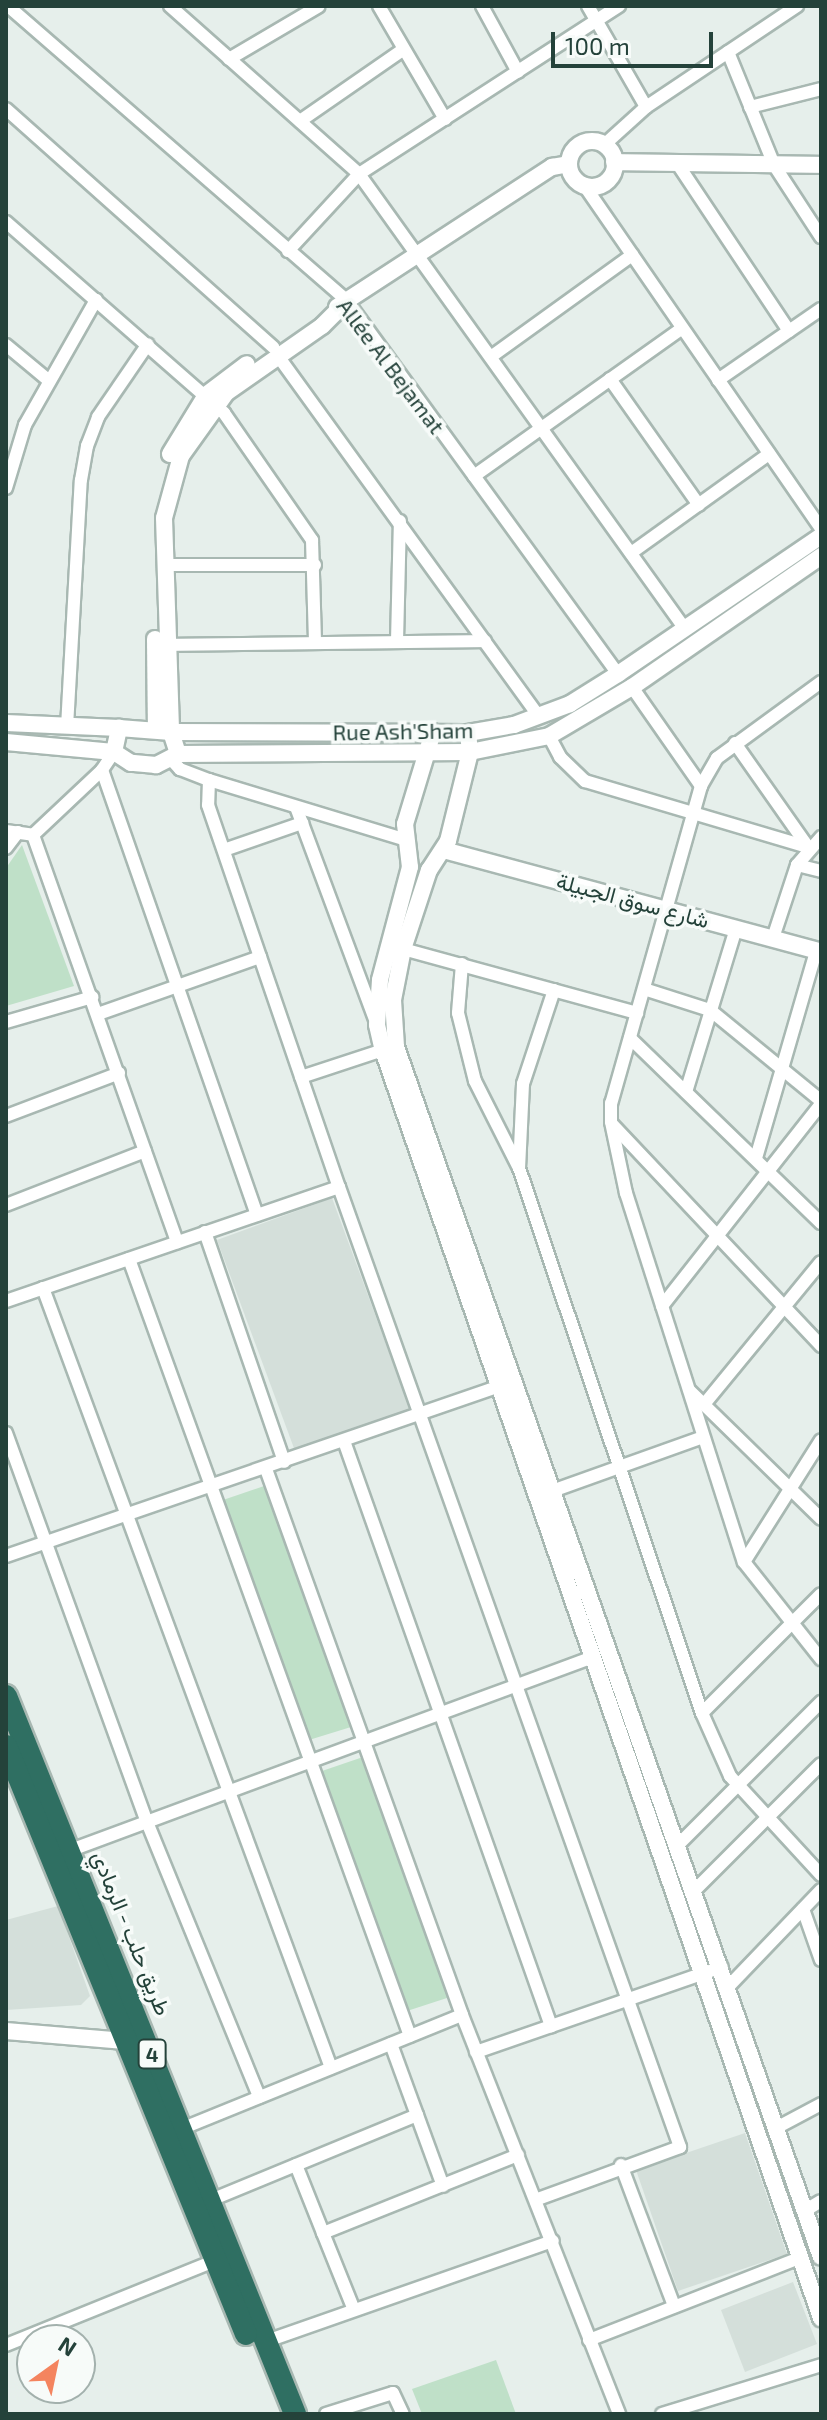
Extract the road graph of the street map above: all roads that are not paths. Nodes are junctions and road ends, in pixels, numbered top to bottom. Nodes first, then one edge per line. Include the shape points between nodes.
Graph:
1 (8, 6) edge
2 (170, 6) edge
3 (319, 6) edge
4 (379, 6) edge
5 (482, 6) edge
6 (588, 6) edge
7 (619, 6) edge
8 (797, 6) edge
9 (597, 21) junction
10 (404, 49) junction
11 (728, 52) junction
12 (229, 59) junction
13 (518, 72) junction
14 (821, 89) edge
15 (646, 107) junction
16 (750, 107) junction
17 (6, 109) edge
18 (445, 119) junction
19 (300, 121) junction
20 (604, 145) junction
21 (614, 162) junction
22 (677, 163) junction
23 (569, 164) junction
24 (774, 165) junction
25 (821, 165) edge
26 (359, 174) junction
27 (584, 185) junction
28 (6, 222) edge
29 (821, 237) edge
30 (288, 251) junction
31 (420, 254) junction
32 (632, 255) junction
33 (96, 300) junction
34 (347, 301) junction
35 (821, 309) edge
36 (682, 328) junction
37 (789, 331) junction
38 (148, 344) junction
39 (6, 345) edge
40 (276, 351) junction
41 (492, 356) junction
42 (47, 379) junction
43 (610, 379) junction
44 (718, 380) junction
45 (211, 399) junction
46 (542, 427) junction
47 (769, 454) junction
48 (474, 476) junction
49 (6, 488) edge
50 (699, 505) junction
51 (400, 521) junction
52 (821, 529) edge
53 (821, 536) edge
54 (631, 553) junction
55 (821, 556) edge
56 (165, 565) junction
57 (315, 565) junction
58 (685, 629) junction
59 (315, 641) junction
60 (397, 641) junction
61 (485, 641) junction
62 (166, 645) junction
63 (618, 674) junction
64 (632, 687) junction
65 (819, 689) edge
66 (539, 716) junction
67 (6, 723) edge
68 (67, 727) junction
69 (119, 728) junction
70 (164, 731) junction
71 (433, 732) junction
72 (468, 733) junction
73 (549, 736) junction
74 (6, 742) edge
75 (735, 743) junction
76 (427, 750) junction
77 (114, 752) junction
78 (470, 752) junction
79 (174, 756) junction
80 (102, 770) junction
81 (209, 780) junction
82 (701, 786) junction
83 (296, 807) junction
84 (692, 815) junction
85 (302, 823) junction
86 (12, 832) edge
87 (33, 835) junction
88 (821, 837) edge
89 (406, 846) junction
90 (808, 847) junction
91 (6, 848) edge
92 (224, 850) junction
93 (440, 855) junction
94 (797, 865) junction
95 (821, 871) edge
96 (667, 909) junction
97 (736, 928) junction
98 (773, 938) junction
99 (403, 949) junction
100 (818, 952) edge
101 (260, 957) junction
102 (462, 964) junction
103 (175, 984) junction
104 (644, 989) junction
105 (554, 990) junction
106 (92, 997) junction
107 (710, 1010) junction
108 (637, 1013) junction
109 (98, 1014) junction
110 (6, 1022) edge
111 (377, 1025) junction
112 (630, 1038) junction
113 (383, 1050) junction
114 (782, 1070) junction
115 (119, 1073) junction
116 (301, 1077) junction
117 (686, 1092) junction
118 (821, 1103) edge
119 (6, 1116) edge
120 (611, 1122) junction
121 (145, 1151) junction
122 (756, 1158) junction
123 (519, 1168) junction
124 (767, 1170) junction
125 (339, 1187) junction
126 (6, 1205) edge
127 (257, 1215) junction
128 (821, 1223) edge
129 (718, 1231) junction
130 (205, 1232) junction
131 (177, 1242) junction
132 (129, 1259) junction
133 (821, 1262) edge
134 (43, 1288) junction
135 (6, 1301) edge
136 (784, 1304) junction
137 (662, 1306) junction
138 (821, 1346) edge
139 (500, 1386) junction
140 (690, 1391) junction
141 (706, 1402) junction
142 (420, 1414) junction
143 (6, 1433) edge
144 (700, 1438) junction
145 (821, 1440) edge
146 (344, 1441) junction
147 (284, 1462) junction
148 (619, 1467) junction
149 (266, 1469) junction
150 (790, 1487) junction
151 (209, 1488) junction
152 (555, 1490) junction
153 (126, 1518) junction
154 (821, 1519) edge
155 (45, 1544) junction
156 (6, 1556) edge
157 (744, 1562) junction
158 (821, 1594) edge
159 (791, 1625) junction
160 (593, 1657) junction
161 (821, 1659) edge
162 (514, 1686) junction
163 (6, 1696) edge
164 (821, 1702) edge
165 (702, 1713) junction
166 (437, 1715) junction
167 (364, 1742) junction
168 (6, 1746) edge
169 (309, 1762) junction
170 (821, 1764) edge
171 (737, 1784) junction
172 (227, 1792) junction
173 (767, 1816) junction
174 (147, 1822) junction
175 (679, 1844) junction
176 (71, 1850) junction
177 (821, 1875) edge
178 (695, 1890) junction
179 (821, 1890) edge
180 (803, 1909) junction
181 (821, 1960) edge
182 (722, 1967) junction
183 (702, 1974) junction
184 (729, 1986) junction
185 (629, 1999) junction
186 (462, 2015) junction
187 (551, 2026) junction
188 (6, 2031) edge
189 (410, 2036) junction
190 (125, 2041) junction
191 (391, 2044) junction
192 (476, 2052) junction
193 (331, 2068) junction
194 (259, 2097) junction
195 (821, 2104) edge
196 (417, 2115) junction
197 (778, 2127) junction
198 (181, 2129) junction
199 (518, 2155) junction
200 (296, 2165) junction
201 (621, 2165) junction
202 (443, 2186) junction
203 (538, 2199) junction
204 (211, 2200) junction
205 (821, 2201) edge
206 (806, 2210) junction
207 (323, 2233) junction
208 (553, 2241) junction
209 (821, 2257) edge
210 (797, 2259) junction
211 (214, 2261) junction
212 (674, 2306) junction
213 (354, 2310) junction
214 (821, 2318) edge
215 (589, 2340) junction
216 (264, 2342) junction
217 (6, 2345) edge
218 (821, 2365) edge
219 (280, 2414) edge
220 (295, 2414) edge
221 (326, 2414) edge
222 (403, 2414) edge
223 (619, 2414) edge
224 (662, 2414) edge

1 - 30 street, Allée Al Bejamat
2 - 12 street
3 - 12 street
4 - 10 street
5 - 13 street
6 - 9 street
7 - 9 street
8 - 11 street
9 - 13 street
9 - 15 street
10 - 18 street
10 - 19 street
11 - 15 street
11 - 16 street
12 - 19 street
13 - 18 street
14 - 16 street
15 - 20 street
16 - 24 street
17 - 40 street
18 - 26 street
19 - 26 street
20 - 21 street
20 - 23 street via 584,143 573,151
21 - 22 street
21 - 27 street via 606,182
22 - 24 street
22 - 37 street
23 - 27 street via 573,177
23 - 31 street via 552,167
24 - 25 street
24 - 29 street
26 - 30 street
26 - 31 street
27 - 32 street
28 - 33 street
30 - 34 street, Allée Al Bejamat
31 - 34 street
31 - 41 street
32 - 36 street
32 - 41 street
33 - 38 street
33 - 42 street
34 - 40 street
34 - 48 street, Allée Al Bejamat
35 - 37 street
36 - 43 street
36 - 44 street
37 - 44 street
38 - 45 street
38 - 68 street via 98,417 87,446
39 - 42 street
40 - 45 street
40 - 51 street
41 - 46 street
42 - 49 street via 25,425
43 - 46 street
43 - 50 street
44 - 47 street
45 - 56 street via 171,480 164,518
45 - 57 street via 309,533
45 - 70 street via 168,458 156,502
46 - 48 street
46 - 54 street
47 - 50 street
47 - 52 street
48 - 63 street, Allée Al Bejamat
50 - 54 street
51 - 60 street
51 - 61 street
53 - 58 street, Rue Ash'Sham
54 - 58 street
55 - 64 street, Rue Ash'Sham
56 - 57 street
56 - 62 street
57 - 59 street
58 - 63 street, Rue Ash'Sham
59 - 60 street
59 - 62 street
60 - 61 street
61 - 66 street
62 - 70 street
63 - 66 street, Rue Ash'Sham
64 - 73 street, Rue Ash'Sham
64 - 82 street
65 - 75 street
66 - 72 street, Rue Ash'Sham
67 - 68 street
68 - 69 street
69 - 70 street, Rue Ash'Sham
69 - 77 street
70 - 71 street, Rue Ash'Sham
70 - 79 street
71 - 72 street, Rue Ash'Sham
71 - 76 street
72 - 78 street
73 - 78 street, Rue Ash'Sham
73 - 84 street via 560,757 585,781
74 - 77 street
75 - 82 street via 717,758
75 - 90 street
76 - 78 street, Rue Ash'Sham
76 - 79 street, Rue Ash'Sham
76 - 89 street
77 - 79 street, Rue Ash'Sham via 131,763 149,765
77 - 80 street
78 - 93 street
79 - 81 street via 180,769
80 - 87 street
80 - 103 street
81 - 83 street
81 - 92 street via 208,805
82 - 84 street
83 - 85 street
83 - 89 street
84 - 90 street
84 - 96 street
85 - 92 street
85 - 111 street
86 - 87 street
86 - 91 street
87 - 106 street
88 - 90 street
89 - 93 street, شارع سوق الجبيلة
89 - 111 street via 410,867 380,980
90 - 94 street
92 - 101 street
93 - 96 street, شارع سوق الجبيلة
93 - 99 street
94 - 95 street
94 - 98 street
96 - 97 street, شارع سوق الجبيلة
96 - 104 street
97 - 98 street, شارع سوق الجبيلة
97 - 107 street
98 - 100 street, شارع سوق الجبيلة
99 - 102 street
99 - 152 street via 393,1000 396,1047
100 - 114 street
101 - 103 street
101 - 116 street
102 - 105 street
102 - 123 street via 458,1013 475,1081
103 - 109 street
103 - 127 street
104 - 107 street
104 - 108 street
105 - 108 street
105 - 123 street via 523,1084
106 - 109 street
106 - 110 street
107 - 114 street
107 - 117 street
108 - 112 street
109 - 115 street
111 - 113 street
112 - 117 street
112 - 120 street
113 - 116 street
113 - 139 street
114 - 118 street
114 - 122 street
115 - 119 street
115 - 121 street
116 - 125 street
117 - 122 street
118 - 124 street
120 - 129 street
120 - 137 street via 626,1193
121 - 126 street
121 - 131 street
122 - 124 street
123 - 148 street
124 - 128 street
124 - 129 street
125 - 127 street
125 - 142 street
127 - 130 street
129 - 136 street
129 - 137 street
130 - 131 street
130 - 147 street
131 - 132 street
132 - 134 street
132 - 151 street
133 - 136 street
134 - 135 street
134 - 153 street
136 - 138 street
136 - 141 street
137 - 140 street
139 - 142 street
139 - 160 street
140 - 141 street
140 - 144 street
141 - 150 street
142 - 146 street
142 - 162 street
143 - 155 street
144 - 148 street
144 - 157 street
145 - 150 street
146 - 147 street
146 - 166 street
147 - 149 street
148 - 152 street
148 - 165 street
149 - 151 street
149 - 167 street
150 - 154 street
150 - 157 street
151 - 153 street
151 - 169 street
152 - 175 street
153 - 155 street
153 - 172 street
155 - 156 street
155 - 174 street
157 - 159 street
158 - 159 street
159 - 161 street
159 - 165 street
160 - 162 street
160 - 183 street
162 - 166 street
162 - 185 street
163 - 176 highway, طريق حلب - الرمادي / 4
164 - 171 street
165 - 171 street
166 - 167 street
166 - 187 street
167 - 169 street
167 - 186 street
168 - 190 highway, 4
169 - 172 street
169 - 189 street
170 - 173 street
171 - 173 street
171 - 175 street
172 - 174 street
172 - 193 street
173 - 177 street
173 - 178 street
174 - 176 street
174 - 194 street
175 - 178 street
176 - 198 highway, طريق حلب - الرمادي / 4
178 - 182 street
179 - 180 street
180 - 181 street
180 - 184 street
182 - 183 street
182 - 184 street
183 - 185 street
183 - 210 street
184 - 197 street
185 - 187 street
185 - 201 street via 680,2147
186 - 189 street
186 - 192 street
187 - 192 street
188 - 190 street
189 - 191 street
190 - 211 highway, 4
191 - 193 street
191 - 196 street
192 - 199 street
193 - 194 street
194 - 198 street
195 - 197 street
196 - 200 street
196 - 202 street
197 - 206 street
198 - 204 highway, طريق حلب - الرمادي / 4
199 - 202 street
199 - 203 street
200 - 204 street
200 - 207 street
201 - 203 street
201 - 212 street
202 - 207 street
203 - 208 street
204 - 216 highway, طريق حلب - الرمادي / 4
205 - 206 street
206 - 209 street
207 - 213 street
208 - 213 street
208 - 215 street
210 - 212 street
210 - 214 street
211 - 217 street
211 - 219 highway, 4
212 - 215 street
213 - 216 street
215 - 223 street
216 - 220 highway, طريق حلب - الرمادي / 4
218 - 224 street
221 - 222 street via 393,2393

